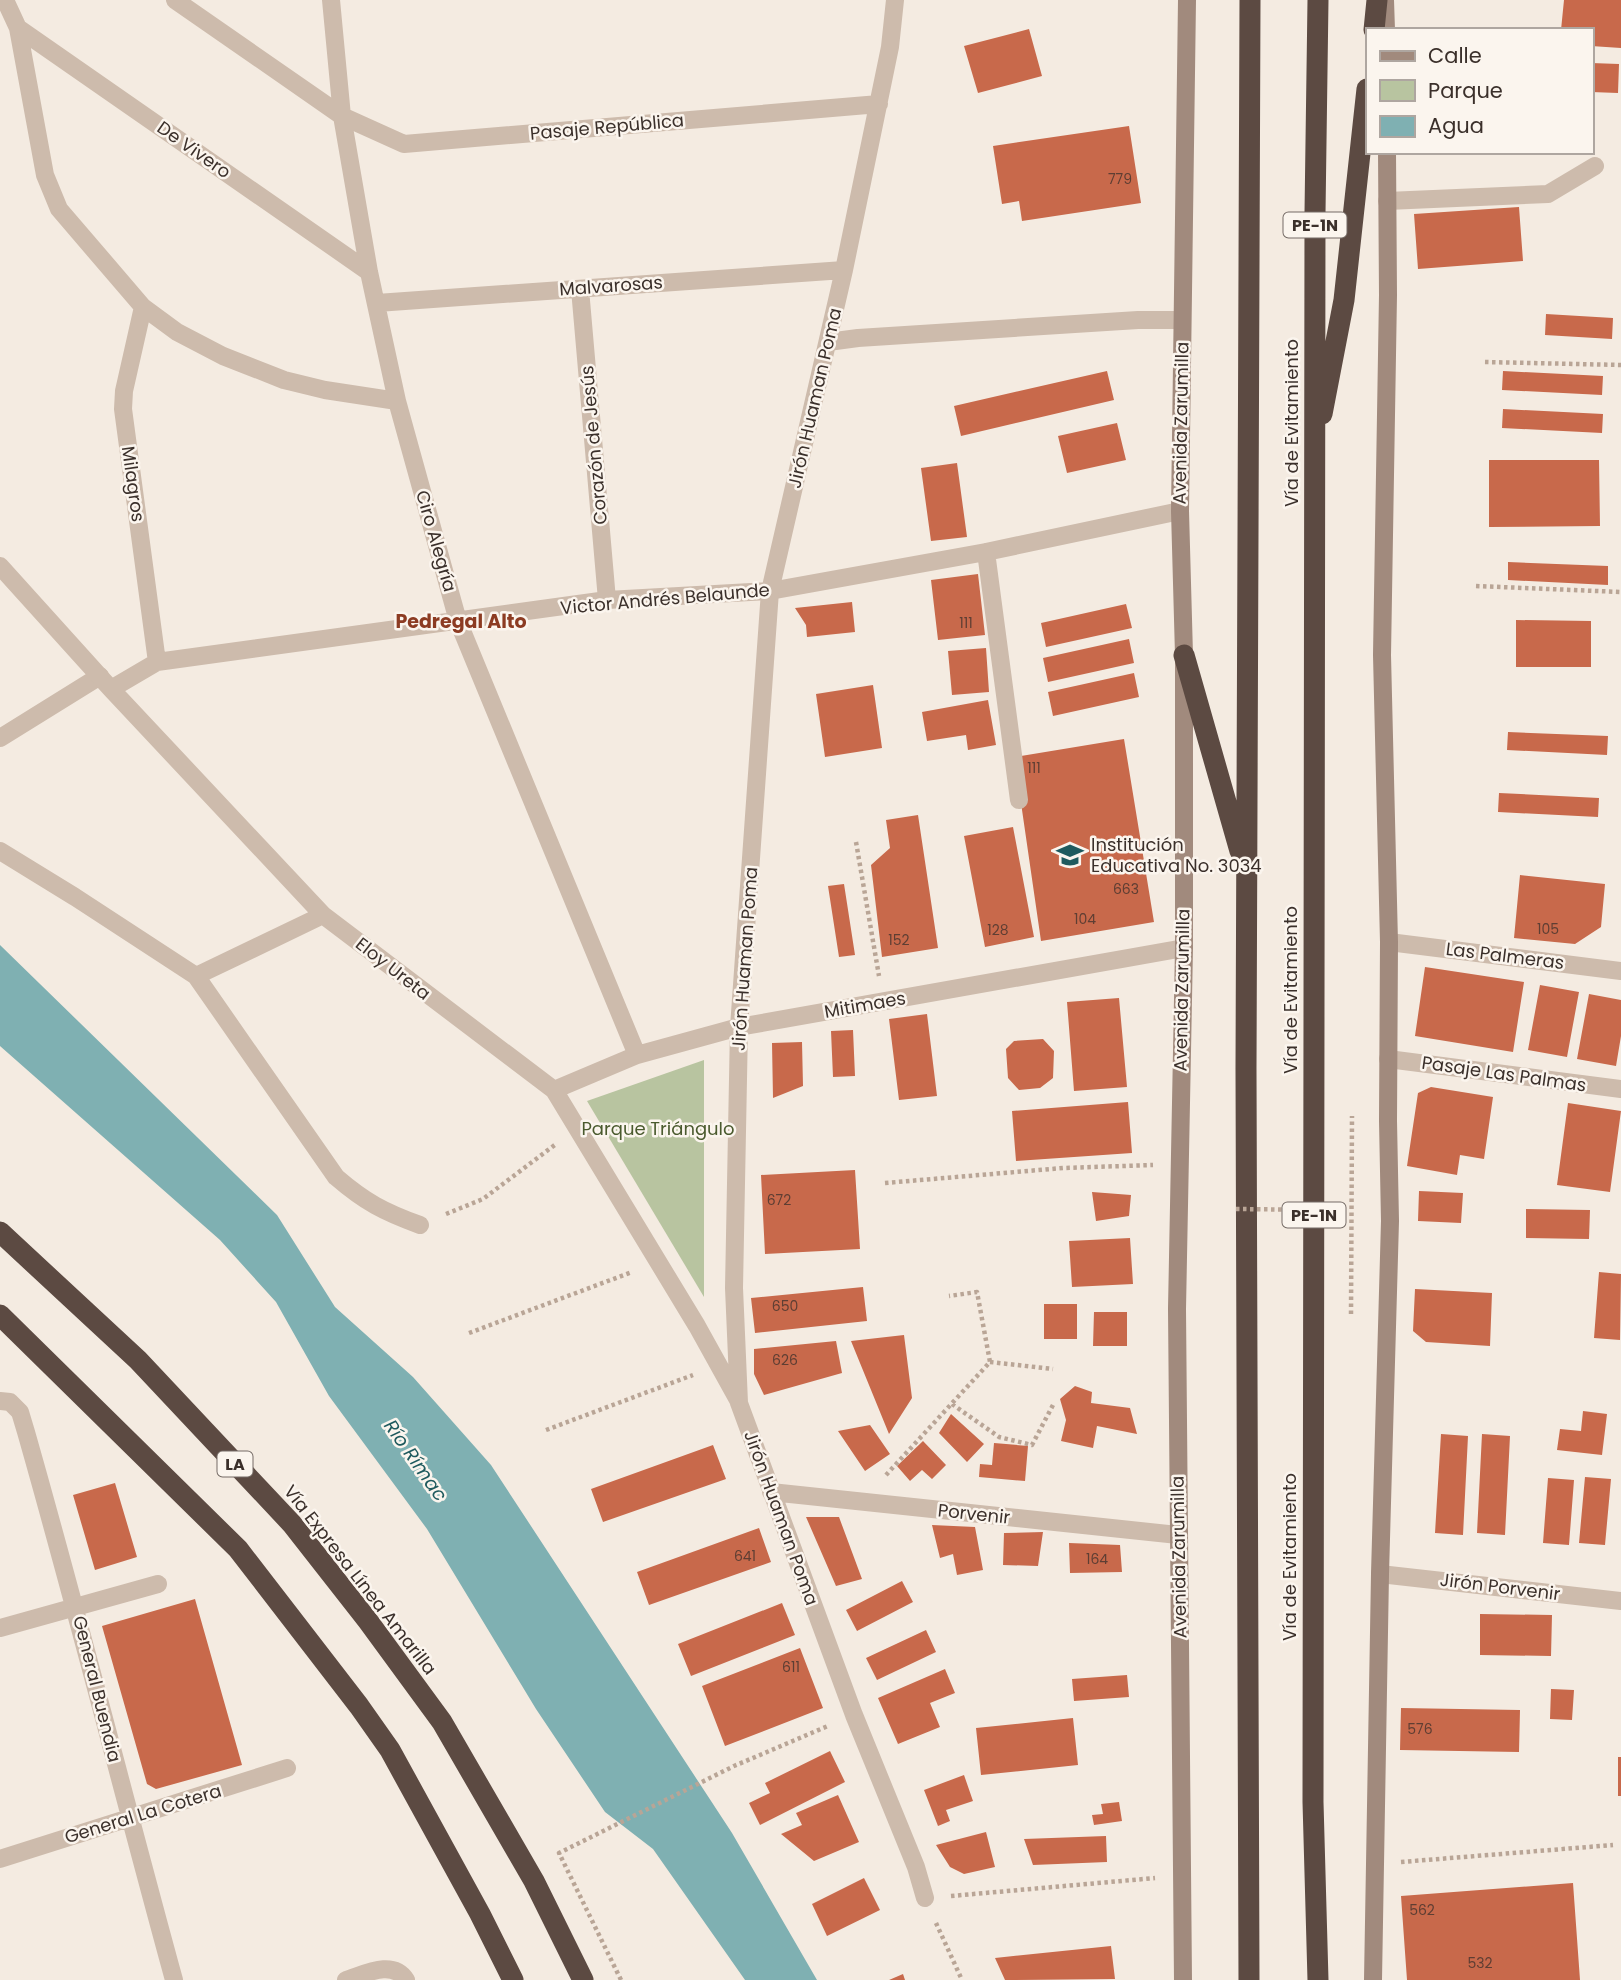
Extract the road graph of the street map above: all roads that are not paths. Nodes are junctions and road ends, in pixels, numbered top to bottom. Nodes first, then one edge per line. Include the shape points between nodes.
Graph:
1 (5, 0) edge
2 (175, 0) edge
3 (331, 0) edge
4 (895, 0) edge
5 (1187, 0) edge
6 (1250, 0) edge
7 (1318, 0) edge
8 (1377, 0) edge
9 (1385, 0) edge
10 (18, 28) junction
11 (1374, 28) edge
12 (1385, 28) edge
13 (1366, 98) edge
14 (879, 104) junction
15 (342, 116) junction
16 (1387, 154) edge
17 (1595, 166) dead end
18 (1387, 201) junction
19 (844, 271) junction
20 (369, 272) junction
21 (580, 289) junction
22 (377, 303) junction
23 (143, 307) junction
24 (1182, 320) junction
25 (828, 342) junction
26 (397, 401) junction
27 (1314, 450) junction
28 (1180, 511) junction
29 (986, 552) junction
30 (0, 566) edge
31 (771, 590) junction
32 (607, 600) junction
33 (458, 621) junction
34 (1184, 655) junction
35 (157, 662) junction
36 (105, 683) junction
37 (0, 738) edge
38 (1018, 800) dead end
39 (0, 851) edge
40 (1247, 875) junction
41 (323, 915) junction
42 (1389, 942) junction
43 (1184, 948) junction
44 (1621, 971) edge
45 (195, 975) junction
46 (739, 1027) junction
47 (637, 1055) junction
48 (1388, 1059) junction
49 (1621, 1089) edge
50 (554, 1090) junction
51 (420, 1225) road end
52 (0, 1232) edge
53 (0, 1315) edge
54 (5, 1402) edge
55 (740, 1403) junction
56 (771, 1492) junction
57 (1178, 1535) junction
58 (1380, 1574) junction
59 (158, 1584) dead end
60 (1621, 1601) edge
61 (75, 1606) junction
62 (0, 1628) edge
63 (287, 1768) dead end
64 (130, 1819) junction
65 (0, 1859) edge
66 (925, 1898) road end
67 (174, 1980) edge
68 (346, 1980) edge
69 (406, 1980) edge
70 (513, 1980) edge
71 (583, 1980) edge
72 (1183, 1980) edge
73 (1250, 1980) edge
74 (1318, 1980) edge
75 (1373, 1980) edge

1 - 10 street
2 - 15 street, Pasaje República
3 - 15 street, Ciro Alegría
4 - 14 street, Jirón Huaman Poma
5 - 24 main road, Avenida Zarumilla
6 - 40 highway
7 - 27 highway, Vía de Evitamiento / PE-1N
8 - 11 highway
9 - 12 main road
10 - 20 street, De Vivero
10 - 23 street via 45,175 60,209
13 - 27 highway via 1344,300
14 - 15 street, Pasaje República via 404,144
14 - 19 street, Jirón Huaman Poma
15 - 20 street, Ciro Alegría
16 - 18 main road
17 - 18 street via 1548,194
18 - 42 main road via 1382,655
19 - 21 street, Malvarosas
19 - 25 street, Jirón Huaman Poma
20 - 22 street, Ciro Alegría
21 - 22 street, Malvarosas
21 - 32 street, Corazón de Jesús
22 - 26 street, Ciro Alegría
23 - 26 street via 177,332 223,356 284,380
23 - 35 street, Milagros via 123,409
24 - 25 street
24 - 28 main road, Avenida Zarumilla
25 - 31 street, Jirón Huaman Poma
26 - 33 street, Ciro Alegría
27 - 74 highway, Vía de Evitamiento / PE-1N via 1313,1802
28 - 29 street, Victor Andrés Belaunde
28 - 34 main road, Avenida Zarumilla
29 - 31 street, Victor Andrés Belaunde
29 - 38 street
30 - 36 street, Eloy Ureta
31 - 32 street, Victor Andrés Belaunde
31 - 46 street, Jirón Huaman Poma
32 - 33 street, Victor Andrés Belaunde
33 - 35 street, Victor Andrés Belaunde
33 - 47 street, Ciro Alegría
34 - 40 highway
34 - 43 main road, Avenida Zarumilla
35 - 36 street, Victor Andrés Belaunde
36 - 37 street, Victor Andrés Belaunde
36 - 41 street, Eloy Ureta
39 - 45 street
40 - 73 highway
41 - 45 street
41 - 50 street, Eloy Ureta
42 - 44 street, Las Palmeras
42 - 48 main road
43 - 46 street, Mitimaes
43 - 57 main road, Avenida Zarumilla
45 - 51 street via 337,1177 387,1214
46 - 47 street, Mitimaes
46 - 55 street, Jirón Huaman Poma via 734,1288
47 - 50 street, Mitimaes
48 - 49 street, Pasaje Las Palmas
48 - 58 main road via 1390,1234
50 - 55 street, Eloy Ureta
52 - 71 highway, Vía Expresa Línea Amarilla / LA via 138,1360 292,1524 442,1722 534,1881
53 - 70 highway via 238,1549 390,1749
54 - 61 street, General Buendia via 20,1412
55 - 56 street, Jirón Huaman Poma
56 - 57 street, Porvenir
56 - 66 street, Jirón Huaman Poma
57 - 72 main road, Avenida Zarumilla
58 - 60 street, Jirón Porvenir
58 - 75 main road
59 - 61 street
61 - 62 street
61 - 64 street, General Buendia
63 - 64 street, General La Cotera
64 - 65 street, General La Cotera
64 - 67 street, General Buendia
68 - 69 street via 386,1968 402,1973

